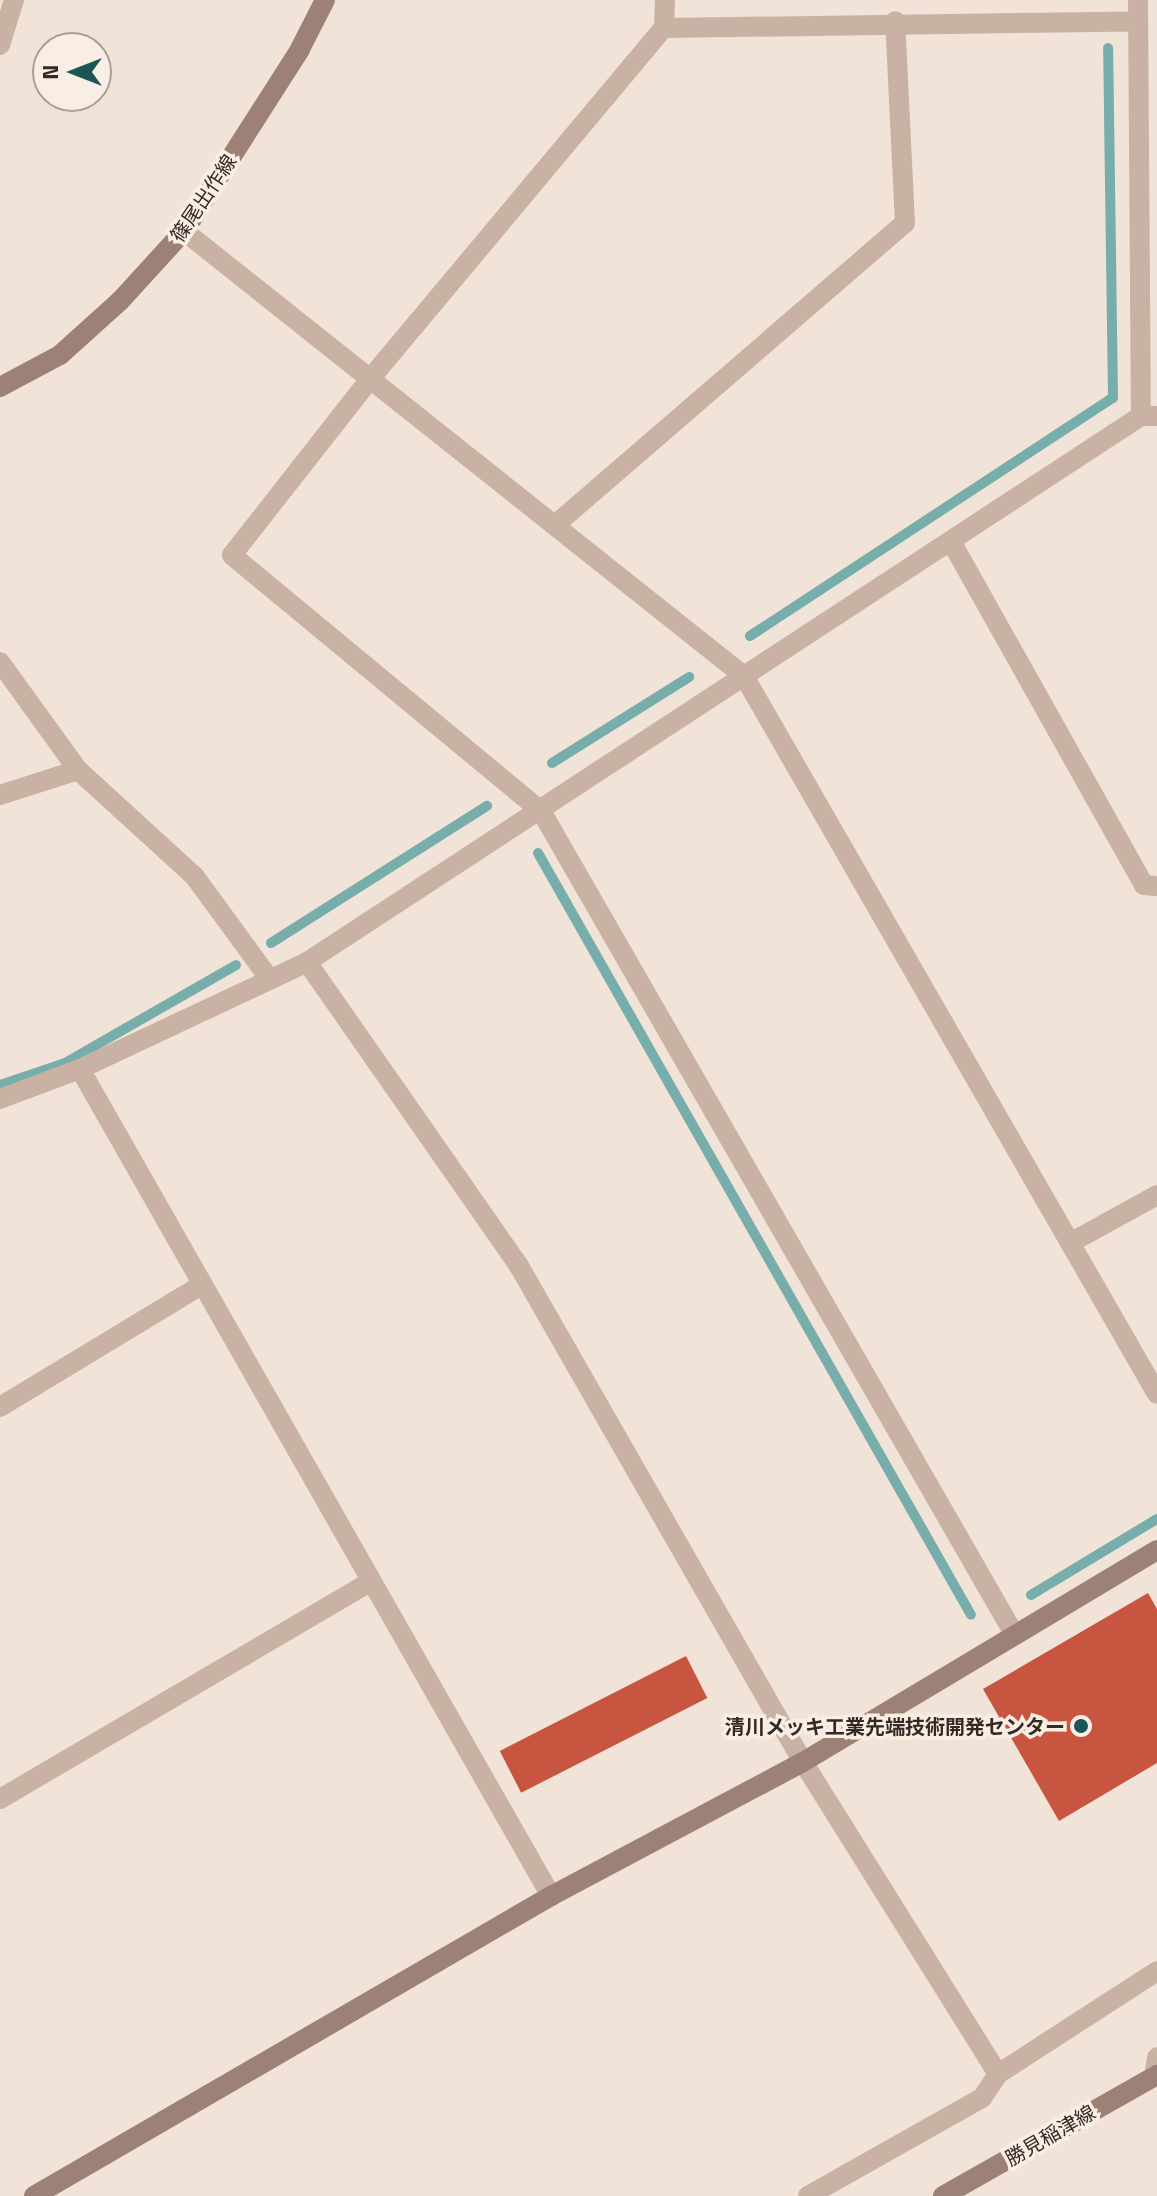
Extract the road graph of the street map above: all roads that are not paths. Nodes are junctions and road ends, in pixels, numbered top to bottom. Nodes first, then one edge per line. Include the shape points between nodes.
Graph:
1 (14, 0) edge
2 (325, 0) edge
3 (665, 0) edge
4 (1138, 10) edge
5 (4, 20) edge
6 (895, 21) junction
7 (664, 28) junction
8 (0, 45) edge
9 (184, 231) junction
10 (370, 379) junction
11 (0, 387) edge
12 (1149, 416) edge
13 (555, 525) junction
14 (952, 543) junction
15 (0, 662) edge
16 (744, 676) junction
17 (78, 770) junction
18 (0, 795) edge
19 (541, 811) junction
20 (1157, 886) edge
21 (307, 962) junction
22 (269, 978) junction
23 (80, 1069) junction
24 (0, 1099) edge
25 (1157, 1195) edge
26 (1070, 1243) junction
27 (203, 1284) junction
28 (1157, 1394) edge
29 (0, 1407) edge
30 (1157, 1550) edge
31 (371, 1581) junction
32 (1013, 1632) junction
33 (803, 1762) junction
34 (0, 1799) edge
35 (551, 1896) junction
36 (1157, 1971) edge
37 (1156, 2069) edge
38 (998, 2074) junction
39 (34, 2196) edge
40 (808, 2196) edge
41 (943, 2196) edge

1 - 5 street
2 - 9 street, 篠尾出作線 via 299,51
3 - 7 street
4 - 6 street
4 - 12 street
5 - 8 street
6 - 7 street
6 - 13 street via 905,223
7 - 10 street
9 - 10 street
9 - 11 street, 篠尾出作線 via 120,301 60,355
10 - 13 street
10 - 19 street via 232,555
12 - 14 street
13 - 16 street
14 - 16 street
14 - 20 street via 1144,885
15 - 17 street
16 - 19 street
16 - 26 street
17 - 18 street
17 - 22 street via 195,877
19 - 21 street
19 - 32 street
21 - 22 street
21 - 33 street via 519,1266
22 - 23 street
23 - 24 street
23 - 27 street
25 - 26 street
26 - 28 street
27 - 29 street
27 - 31 street
30 - 32 street
31 - 34 street
31 - 35 street
32 - 33 street
33 - 35 street
33 - 38 street
35 - 39 street
36 - 38 street
37 - 41 street, 勝見稲津線
38 - 40 street via 982,2098

